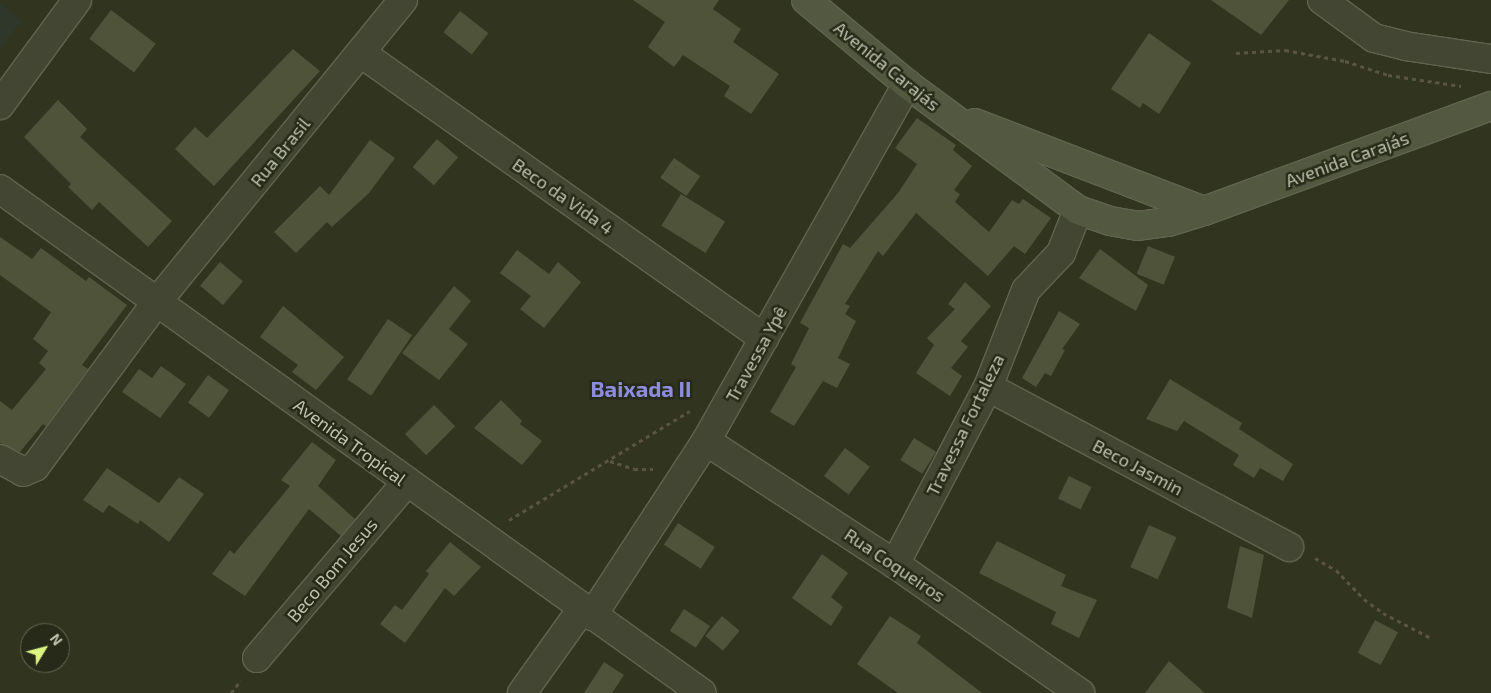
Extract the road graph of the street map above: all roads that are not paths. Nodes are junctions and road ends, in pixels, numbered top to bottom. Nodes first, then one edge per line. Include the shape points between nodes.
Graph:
1 (77, 0) edge
2 (404, 0) edge
3 (806, 0) edge
4 (1322, 0) edge
5 (361, 53) junction
6 (1491, 59) edge
7 (907, 84) junction
8 (1481, 97) edge
9 (0, 105) edge
10 (945, 112) junction
11 (0, 189) edge
12 (1078, 210) junction
13 (1204, 211) junction
14 (156, 303) junction
15 (764, 338) junction
16 (988, 387) junction
17 (706, 442) junction
18 (12, 465) edge
19 (407, 482) junction
20 (1289, 547) road end
21 (895, 564) junction
22 (587, 612) junction
23 (257, 658) dead end
24 (522, 693) edge
25 (702, 693) edge
26 (1080, 693) edge

1 - 9 street
2 - 5 street, Rua Brasil
3 - 7 street, Avenida Carajás
4 - 6 street via 1374,38
5 - 14 street, Rua Brasil
5 - 15 street, Beco da Vida 4
7 - 10 street, Avenida Carajás
7 - 15 street, Travessa Ypê
8 - 13 street, Avenida Carajás
10 - 12 street, Avenida Carajás
10 - 13 street, Avenida Carajás
11 - 14 street, Avenida Tropical
12 - 13 street, Avenida Carajás via 1138,226 1168,222
12 - 16 street, Travessa Fortaleza via 1061,253 1026,290
14 - 18 street, Rua Brasil via 35,467
14 - 19 street, Avenida Tropical
15 - 17 street, Travessa Ypê
16 - 20 street, Beco Jasmin
16 - 21 street, Travessa Fortaleza
17 - 21 street, Rua Coqueiros
17 - 22 street, Travessa Ypê
19 - 22 street, Avenida Tropical
19 - 23 street, Beco Bom Jesus
21 - 26 street, Rua Coqueiros
22 - 24 street, Travessa Ypê
22 - 25 street, Avenida Tropical

